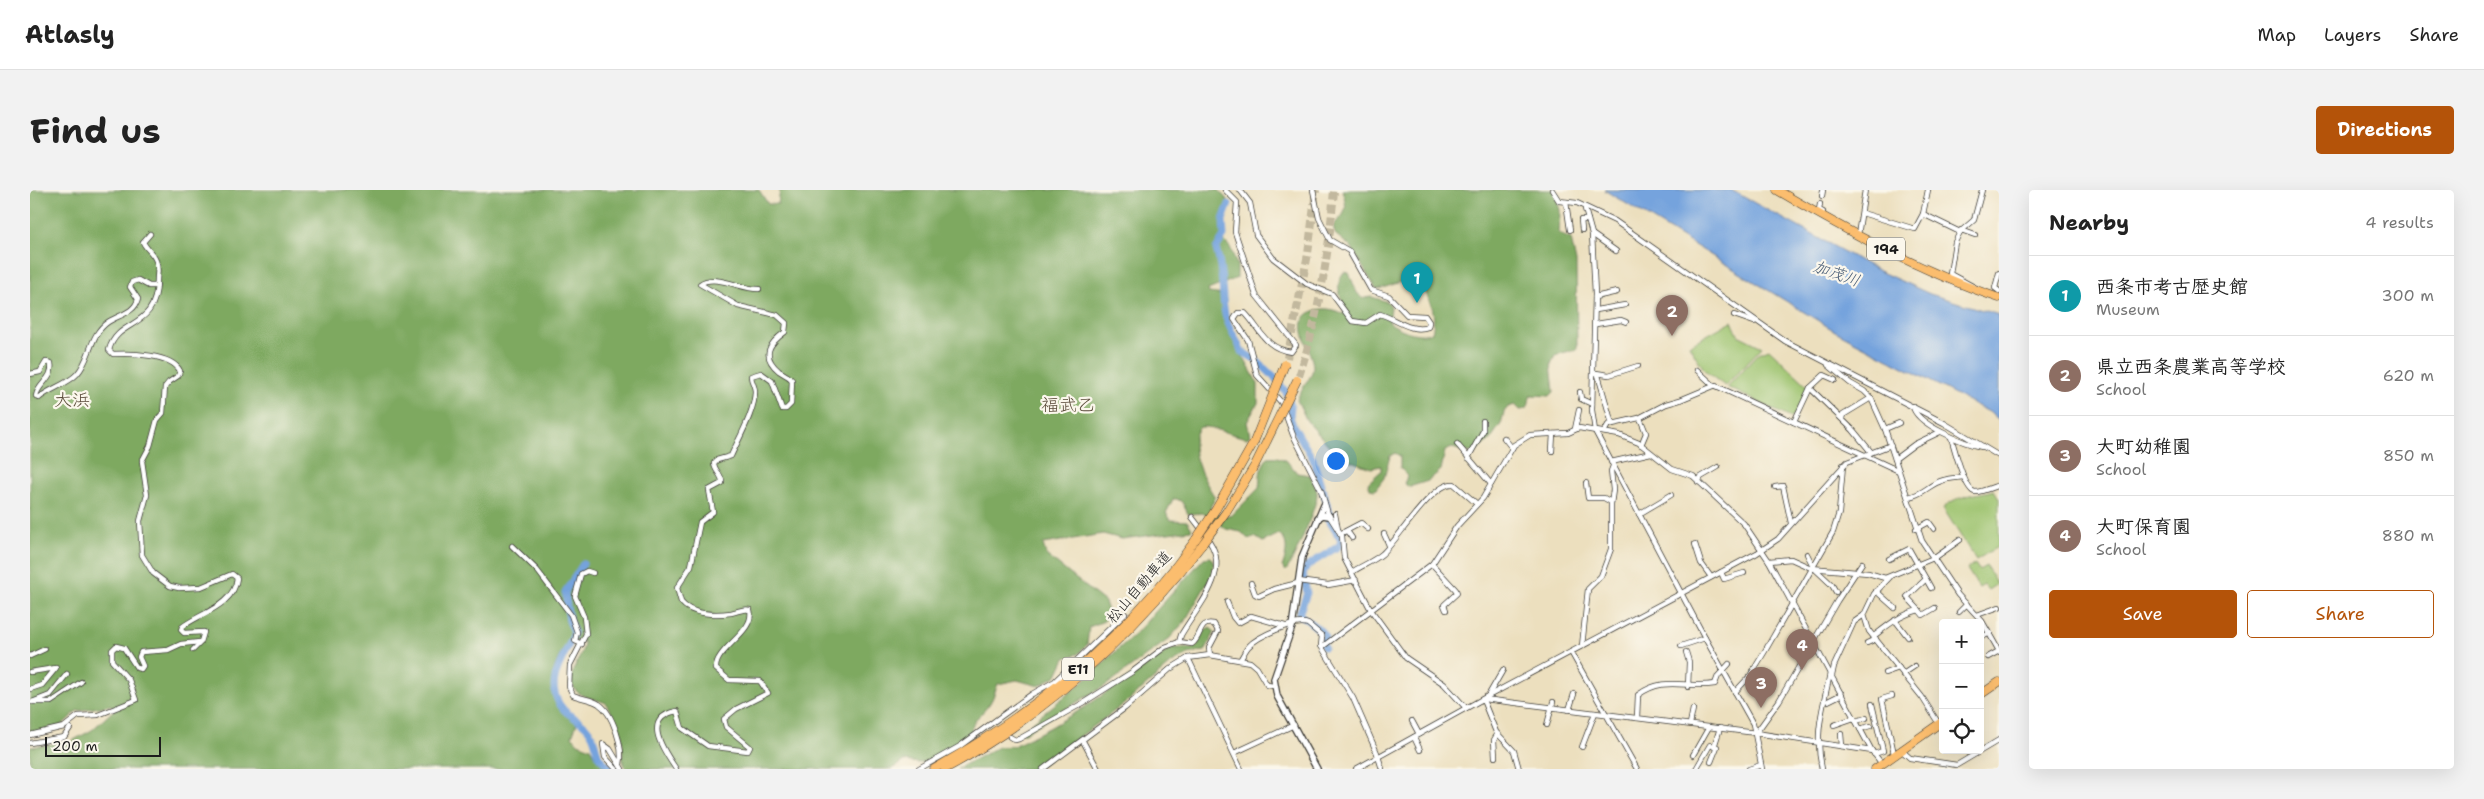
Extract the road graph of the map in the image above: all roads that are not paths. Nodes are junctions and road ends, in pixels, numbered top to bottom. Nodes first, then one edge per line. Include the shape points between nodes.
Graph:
1 (1225, 190) edge
2 (1240, 190) edge
3 (1313, 190) edge
4 (1552, 190) edge
5 (1777, 190) edge
6 (1823, 190) edge
7 (1865, 190) edge
8 (1928, 190) edge
9 (1982, 190) edge
10 (1822, 196) dead end
11 (1566, 202) junction
12 (1820, 204) dead end
13 (1585, 209) junction
14 (1862, 213) junction
15 (1923, 214) junction
16 (1588, 220) junction
17 (1829, 220) junction
18 (1570, 230) dead end
19 (1582, 230) dead end
20 (1961, 231) junction
21 (150, 234) dead end
22 (1592, 234) junction
23 (1858, 235) junction
24 (1975, 235) dead end
25 (1585, 245) dead end
26 (1593, 245) junction
27 (1613, 251) dead end
28 (1999, 273) edge
29 (157, 286) junction
30 (759, 289) dead end
31 (1978, 291) junction
32 (1617, 292) dead end
33 (1999, 292) edge
34 (1595, 297) junction
35 (1999, 298) edge
36 (1625, 306) dead end
37 (1596, 310) junction
38 (1734, 315) dead end
39 (1626, 322) dead end
40 (1756, 322) junction
41 (1596, 324) junction
42 (1286, 361) tunnel mouth
43 (1825, 363) junction
44 (1638, 366) dead end
45 (1697, 370) dead end
46 (1594, 371) junction
47 (30, 374) edge
48 (1598, 375) junction
49 (1298, 378) tunnel mouth
50 (1835, 380) dead end
51 (1716, 385) junction
52 (1810, 388) junction
53 (1580, 392) dead end
54 (1871, 398) junction
55 (1592, 404) junction
56 (1912, 406) junction
57 (1579, 410) dead end
58 (1640, 418) junction
59 (1842, 418) junction
60 (1483, 421) dead end
61 (1794, 422) junction
62 (1899, 423) dead end
63 (1612, 424) junction
64 (1575, 429) junction
65 (1885, 429) junction
66 (1595, 431) junction
67 (1604, 432) junction
68 (1940, 432) junction
69 (1553, 434) junction
70 (1950, 437) junction
71 (1504, 438) dead end
72 (1458, 444) dead end
73 (1641, 445) junction
74 (1890, 445) junction
75 (1512, 448) junction
76 (1986, 448) junction
77 (1552, 451) dead end
78 (1872, 452) junction
79 (1651, 453) junction
80 (1864, 455) junction
81 (1999, 456) edge
82 (1468, 458) junction
83 (1895, 459) junction
84 (1612, 464) junction
85 (1844, 465) junction
86 (1718, 467) dead end
87 (1899, 471) junction
88 (1964, 477) junction
89 (1698, 482) junction
90 (1586, 483) dead end
91 (1491, 484) junction
92 (1999, 485) edge
93 (1775, 487) dead end
94 (1671, 495) dead end
95 (1908, 496) junction
96 (1611, 502) junction
97 (1477, 504) junction
98 (1324, 505) junction
99 (1639, 514) junction
100 (1332, 515) junction
101 (1192, 517) dead end
102 (1318, 518) junction
103 (1790, 523) junction
104 (1916, 529) junction
105 (1934, 529) dead end
106 (1368, 530) dead end
107 (1347, 531) junction
108 (1339, 532) junction
109 (1384, 534) dead end
110 (1352, 538) dead end
111 (1960, 540) dead end
112 (1695, 544) dead end
113 (512, 546) dead end
114 (1389, 546) junction
115 (1762, 550) junction
116 (1807, 554) dead end
117 (1933, 558) junction
118 (1890, 559) dead end
119 (1769, 561) junction
120 (1862, 563) dead end
121 (1432, 564) junction
122 (1919, 564) junction
123 (1814, 568) junction
124 (1436, 570) junction
125 (1444, 570) dead end
126 (1352, 572) junction
127 (1721, 572) junction
128 (1857, 572) junction
129 (593, 573) dead end
130 (1744, 573) dead end
131 (1711, 577) junction
132 (1890, 577) junction
133 (1926, 579) junction
134 (1356, 580) junction
135 (1298, 582) junction
136 (1252, 583) dead end
137 (1931, 588) dead end
138 (1876, 591) junction
139 (1836, 592) dead end
140 (1681, 593) junction
141 (1227, 602) dead end
142 (1793, 604) junction
143 (1967, 604) junction
144 (1999, 607) edge
145 (1895, 608) dead end
146 (1935, 608) dead end
147 (1371, 610) junction
148 (1446, 610) dead end
149 (1919, 610) junction
150 (1959, 612) dead end
151 (1125, 614) dead end
152 (1864, 615) junction
153 (1977, 615) junction
154 (1895, 620) junction
155 (1289, 625) junction
156 (1990, 634) junction
157 (1327, 636) junction
158 (1984, 636) edge
159 (1908, 637) dead end
160 (1705, 638) junction
161 (1875, 638) junction
162 (201, 642) junction
163 (1179, 642) junction
164 (1813, 642) junction
165 (1867, 643) dead end
166 (582, 644) junction
167 (1323, 646) junction
168 (1582, 646) junction
169 (1681, 646) dead end
170 (1793, 648) dead end
171 (45, 649) dead end
172 (193, 650) dead end
173 (1999, 651) edge
174 (1571, 652) junction
175 (1686, 652) dead end
176 (1210, 655) junction
177 (30, 656) edge
178 (1988, 656) dead end
179 (1188, 658) junction
180 (1240, 660) junction
181 (1729, 664) dead end
182 (1915, 666) dead end
183 (1899, 668) junction
184 (1503, 670) dead end
185 (1723, 670) junction
186 (30, 672) edge
187 (1885, 673) dead end
188 (67, 674) dead end
189 (1903, 674) junction
190 (1831, 675) junction
191 (81, 682) dead end
192 (1999, 682) edge
193 (1274, 686) junction
194 (1688, 686) junction
195 (30, 689) edge
196 (1735, 692) junction
197 (1984, 692) edge
198 (1574, 694) dead end
199 (1842, 694) junction
200 (1892, 696) dead end
201 (1485, 698) junction
202 (1828, 701) dead end
203 (30, 703) edge
204 (1872, 704) dead end
205 (1552, 705) junction
206 (1466, 708) junction
207 (1693, 709) dead end
208 (1569, 710) junction
209 (1593, 712) junction
210 (1606, 714) junction
211 (997, 718) junction
212 (1637, 718) junction
213 (1866, 718) dead end
214 (1939, 719) edge
215 (1855, 720) junction
216 (1412, 721) dead end
217 (1939, 723) edge
218 (1001, 724) dead end
219 (1690, 724) junction
220 (1294, 725) junction
221 (1834, 725) dead end
222 (1547, 726) dead end
223 (1870, 726) dead end
224 (1709, 727) junction
225 (70, 728) dead end
226 (1720, 728) junction
227 (1860, 729) junction
228 (1756, 733) junction
229 (1841, 734) dead end
230 (30, 735) edge
231 (1497, 735) junction
232 (1417, 736) junction
233 (1010, 737) dead end
234 (1999, 740) edge
235 (1083, 741) junction
236 (1818, 742) junction
237 (30, 743) edge
238 (1581, 744) dead end
239 (1842, 746) junction
240 (1714, 747) junction
241 (1420, 750) dead end
242 (1873, 752) junction
243 (1898, 752) junction
244 (1234, 753) junction
245 (1693, 755) dead end
246 (1378, 757) junction
247 (1495, 758) dead end
248 (1711, 762) dead end
249 (1945, 763) junction
250 (1884, 766) edge
251 (621, 767) edge
252 (1762, 767) edge
253 (616, 769) edge
254 (676, 769) edge
255 (920, 769) edge
256 (934, 769) edge
257 (945, 769) edge
258 (1044, 769) edge
259 (1098, 769) edge
260 (1242, 769) edge
261 (1318, 769) edge
262 (1356, 769) edge
263 (1382, 769) edge
264 (1520, 769) edge
265 (1638, 769) edge
266 (1696, 769) edge
267 (1749, 769) edge
268 (1822, 769) edge
269 (1875, 769) edge
270 (1944, 769) edge

1 - 98 street via 1237,202 1236,232 1256,295 1296,344 1291,352 1259,334 1248,316 1241,312 1234,319 1248,340 1257,375 1281,402
2 - 3 street via 1250,203 1256,235 1274,258 1307,284 1332,294 1352,321 1366,323 1380,314 1400,324 1428,327 1425,316 1407,314 1389,296 1371,290 1348,251 1330,240 1319,218
4 - 11 street via 1556,199
5 - 17 highway, 194
6 - 10 street
7 - 14 street
8 - 15 street
9 - 20 street via 1974,220
11 - 13 street
11 - 18 street
12 - 17 street via 1819,210 1828,215
13 - 16 street
13 - 40 street via 1594,210 1614,221
14 - 15 street via 1915,229
14 - 23 street
15 - 20 street
16 - 19 street via 1581,220
16 - 22 street
17 - 23 highway, 194
20 - 24 street
20 - 31 street via 1955,242 1950,274 1973,284
21 - 29 street via 143,242 156,261
22 - 26 street
22 - 27 street
23 - 31 highway, 194
25 - 26 street
26 - 34 street
28 - 33 street via 1995,288
29 - 47 street via 138,280 132,282 130,287 137,303 102,327 81,368 71,378 39,398 37,392 50,376 51,363 46,362 40,372
29 - 162 street via 149,312 118,335 110,350 113,354 136,353 166,360 177,366 180,372 165,387 163,412 142,461 147,495 140,522 140,541 145,565 170,586 201,587 227,575 236,575 237,583 228,596 181,629 184,633 204,632
30 - 254 street via 726,282 704,281 700,284 728,302 777,315 786,323 785,332 768,348 776,367 792,380 790,404 786,409 782,408 772,381 766,376 759,373 751,376 756,390 744,431 730,456 714,463 722,483 709,490 713,512 700,522 690,570 677,588 681,602 696,612 750,610 744,631 717,661 716,668 729,680 760,681 768,693 724,719 726,728 750,747 748,751 708,746 682,728 677,711 664,717 658,728 658,740
31 - 35 highway, 194
32 - 34 street
34 - 37 street
36 - 37 street
37 - 41 street
38 - 40 street
39 - 41 street via 1614,320
40 - 43 street
41 - 46 street
42 - 256 highway, 松山自動車道 / E11, bridge via 1254,442 1216,509 1150,598 1089,660 1011,721
43 - 54 street
43 - 56 street
44 - 48 street via 1616,374
45 - 51 street
46 - 48 street
46 - 55 street
48 - 63 street
49 - 257 highway, 松山自動車道 / E11, bridge via 1255,465 1226,512 1145,613 1084,672 1018,724
50 - 52 street via 1824,375
51 - 58 street
51 - 61 street
52 - 59 street
52 - 61 street
53 - 55 street via 1581,399
54 - 59 street
54 - 65 street
55 - 66 street
56 - 68 street via 1916,414
56 - 76 street
57 - 64 street
58 - 63 street
58 - 73 street via 1646,433
59 - 78 street
60 - 82 street via 1483,431
61 - 80 street
62 - 65 street
63 - 67 street
64 - 66 street
64 - 69 street via 1568,434
65 - 74 street
66 - 67 street
66 - 84 street
67 - 73 street
68 - 70 street
68 - 83 street via 1915,444
69 - 75 street via 1526,436
69 - 77 street
70 - 76 street
70 - 88 street
71 - 75 street
72 - 82 street
73 - 79 street
74 - 78 street
74 - 83 street
75 - 91 street
76 - 81 street
78 - 80 street
79 - 84 street
79 - 89 street via 1676,472 1691,475
80 - 85 street
80 - 87 street
82 - 91 street
83 - 87 street
84 - 96 street
84 - 99 street
85 - 103 street
85 - 123 street via 1838,519
86 - 89 street
87 - 95 street
88 - 92 street via 1974,492
88 - 95 street via 1944,480 1919,495
89 - 115 street via 1744,524
90 - 96 street via 1588,498 1604,498
91 - 97 street
93 - 103 street via 1783,486
94 - 99 street
95 - 104 street
96 - 168 street via 1611,549 1600,576 1588,589
97 - 114 street via 1454,484 1448,484 1408,520
97 - 121 street via 1457,526
98 - 100 street
98 - 102 street
99 - 140 street
100 - 102 street
100 - 108 street
101 - 163 street via 1215,548 1217,572
102 - 135 street via 1304,551
103 - 115 street via 1778,539
104 - 105 street via 1929,522
104 - 117 street
106 - 107 street via 1361,523
107 - 108 street
107 - 110 street
108 - 126 street via 1344,558
109 - 114 street
111 - 117 street
112 - 131 street via 1701,563
113 - 166 street via 536,570 571,615 578,632 575,641
114 - 126 street
115 - 119 street
115 - 127 street
116 - 123 street
117 - 122 street
117 - 143 street
118 - 122 street via 1909,549
119 - 123 street via 1791,559
119 - 142 street
120 - 128 street
121 - 124 street
121 - 147 street
122 - 132 street
122 - 133 street
123 - 128 street
123 - 139 street
123 - 142 street
124 - 125 street
124 - 148 street via 1457,593 1444,605
126 - 134 street
127 - 130 street via 1724,579
127 - 131 street
128 - 132 street
128 - 164 street
129 - 166 street via 581,574 576,588 576,601 586,622
131 - 140 street
132 - 138 street
133 - 137 street
133 - 149 street via 1907,597
134 - 135 street via 1328,585
134 - 147 street
135 - 136 street via 1259,596 1254,594
135 - 155 street
138 - 145 street
138 - 152 street
140 - 160 street
140 - 168 street
141 - 155 street via 1232,617 1238,623 1251,616
142 - 164 street
142 - 196 street via 1750,676
143 - 150 street
143 - 153 street
144 - 153 street
146 - 149 street via 1923,615
147 - 157 street
147 - 206 street via 1406,658 1444,684
149 - 154 street
151 - 211 street via 1055,681
152 - 161 street
152 - 190 street via 1854,622
153 - 156 street
154 - 159 street
154 - 161 street
155 - 157 street via 1308,624
155 - 180 street via 1251,644
155 - 193 street via 1288,644 1275,672
156 - 158 street
156 - 173 street
157 - 167 street
157 - 167 street
160 - 169 street
160 - 185 street
161 - 165 street
161 - 183 street
162 - 172 street
162 - 230 street via 141,652 139,659 143,666 139,669 126,650 116,646 111,653 112,661 129,680 136,700 98,715 78,716 62,728
163 - 176 street via 1192,644 1204,625 1214,624 1218,631 1209,648
163 - 233 street via 1165,647 1132,672 1050,722 1019,739
164 - 170 street via 1799,642
164 - 190 street
164 - 228 street via 1779,701
166 - 251 street via 570,665 570,691 576,697 597,703 606,710 619,740
167 - 246 street via 1353,698
168 - 174 street
171 - 177 street
173 - 178 street
174 - 201 street
174 - 210 street
175 - 194 street
176 - 179 street
176 - 180 street
179 - 235 street via 1170,669
179 - 244 street
180 - 193 street via 1255,665 1266,683
181 - 185 street
182 - 189 street
183 - 187 street
183 - 189 street
184 - 201 street
185 - 194 street via 1715,684
185 - 196 street
186 - 195 street via 56,668 42,685
188 - 203 street via 50,696
189 - 214 street
190 - 199 street
190 - 236 street via 1818,724
191 - 203 street via 51,702
192 - 197 highway
193 - 220 street
194 - 212 street via 1671,682 1640,693
196 - 228 street
198 - 208 street
199 - 202 street
199 - 215 street
200 - 243 street via 1882,699
201 - 205 street
201 - 206 street
201 - 231 street
204 - 242 street via 1884,751
205 - 208 street
205 - 222 street
206 - 232 street
207 - 219 street
208 - 209 street
209 - 210 street
209 - 238 street
210 - 212 street
210 - 265 street
211 - 218 street
211 - 255 street via 960,746
212 - 219 street
213 - 215 street
215 - 221 street
215 - 227 street
216 - 232 street
217 - 243 highway
219 - 224 street
220 - 244 street
220 - 261 street
223 - 227 street
224 - 226 street
224 - 245 street
225 - 237 street via 64,737
226 - 228 street
226 - 240 street
227 - 242 street
228 - 236 street
228 - 252 street
229 - 239 street
231 - 247 street via 1494,740
231 - 264 street via 1514,751
232 - 241 street
232 - 246 street
234 - 249 street via 1957,764
235 - 258 street
235 - 259 street
236 - 239 street
236 - 268 street
239 - 242 street
240 - 248 street via 1717,748
240 - 266 street via 1708,746
242 - 250 street
243 - 249 street via 1910,758
243 - 250 highway
244 - 260 street
246 - 262 street
246 - 263 street
249 - 270 street
250 - 269 highway
251 - 253 street via 603,744 605,756
252 - 267 street

